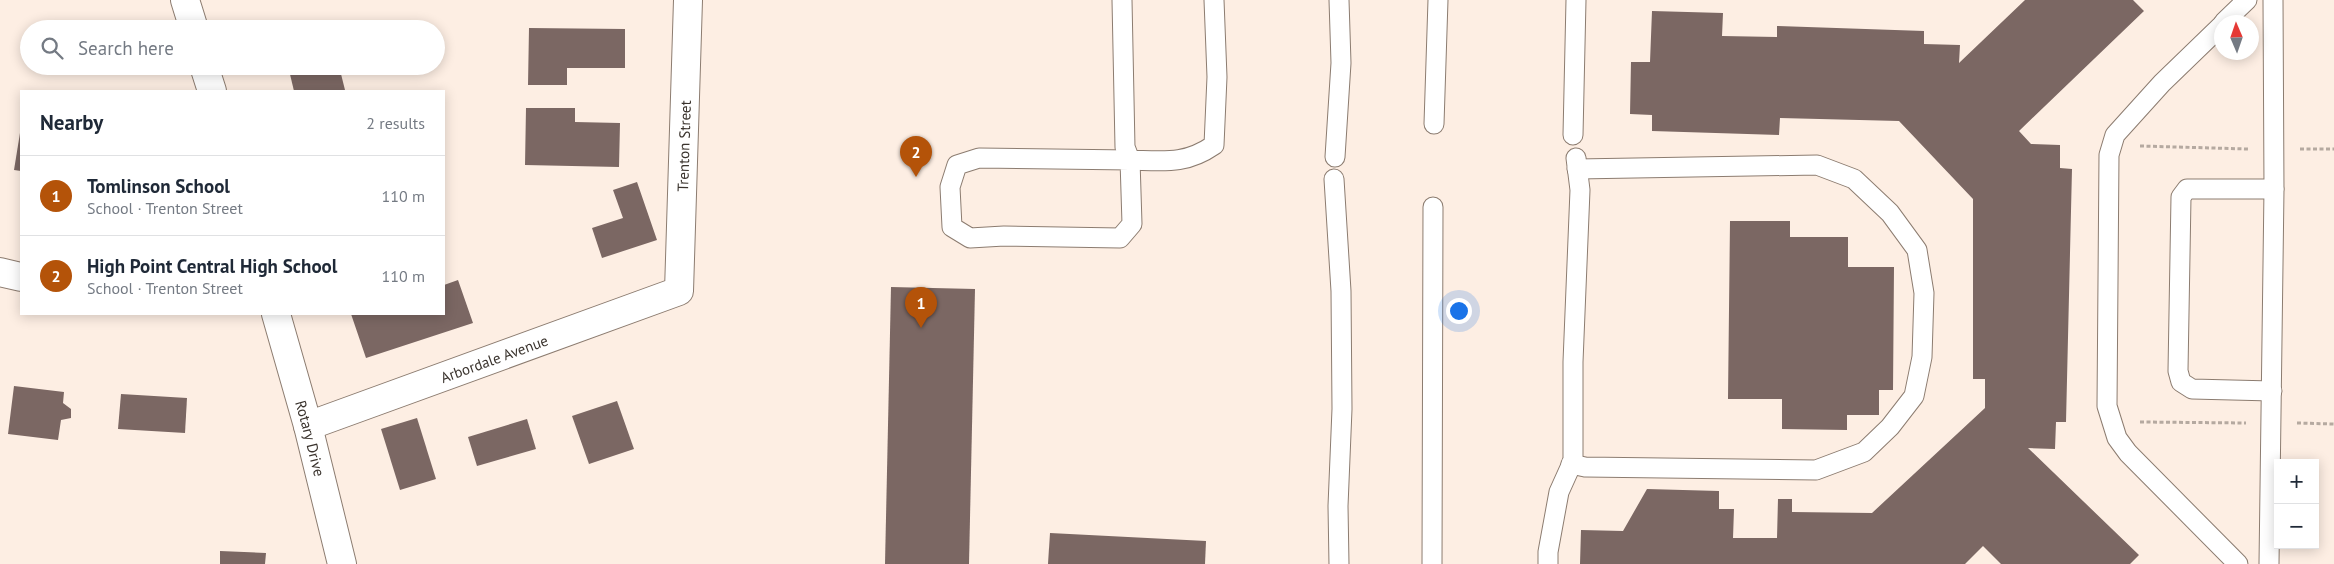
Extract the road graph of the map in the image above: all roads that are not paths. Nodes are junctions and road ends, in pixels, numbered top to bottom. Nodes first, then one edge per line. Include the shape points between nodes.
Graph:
1 (185, 0) edge
2 (688, 0) edge
3 (1122, 0) edge
4 (1214, 0) edge
5 (1339, 0) edge
6 (1438, 0) edge
7 (1576, 0) edge
8 (2247, 0) edge
9 (2273, 0) edge
10 (2232, 15) edge
11 (191, 20) edge
12 (2214, 33) edge
13 (207, 75) edge
14 (212, 90) edge
15 (1434, 124) dead end
16 (1573, 135) dead end
17 (1335, 157) dead end
18 (1130, 160) junction
19 (1334, 179) dead end
20 (2274, 189) junction
21 (1433, 207) dead end
22 (0, 272) edge
23 (20, 277) edge
24 (679, 291) joint
25 (276, 315) edge
26 (2272, 391) junction
27 (308, 426) junction
28 (1571, 464) junction
29 (342, 564) edge
30 (1339, 564) edge
31 (1432, 564) edge
32 (1548, 564) edge
33 (2238, 564) edge
34 (2269, 564) edge

1 - 11 street
2 - 24 street, Trenton Street
3 - 18 lane via 1125,147
4 - 18 lane via 1217,77 1214,145 1199,156 1175,162
5 - 17 lane via 1341,63
6 - 15 lane
7 - 16 lane
8 - 10 lane
9 - 20 lane
12 - 33 lane via 2162,83 2115,136 2111,146 2108,166 2107,406 2117,438 2128,453
13 - 14 street
18 - 18 lane via 980,158 957,164 950,187 952,227 970,238 1120,238 1132,224
19 - 30 lane via 1341,292
20 - 26 lane
20 - 26 lane via 2187,189 2181,197 2178,370 2181,382 2192,389
21 - 31 lane
22 - 23 street
24 - 27 street, Arbordale Avenue
25 - 27 street, Rotary Drive
26 - 34 lane
27 - 29 street, Rotary Drive
28 - 28 lane via 1580,190 1577,163 1818,165 1854,179 1890,213 1917,250 1924,293 1922,357 1914,396 1890,427 1864,452 1816,470 1585,467
28 - 32 lane via 1559,492

